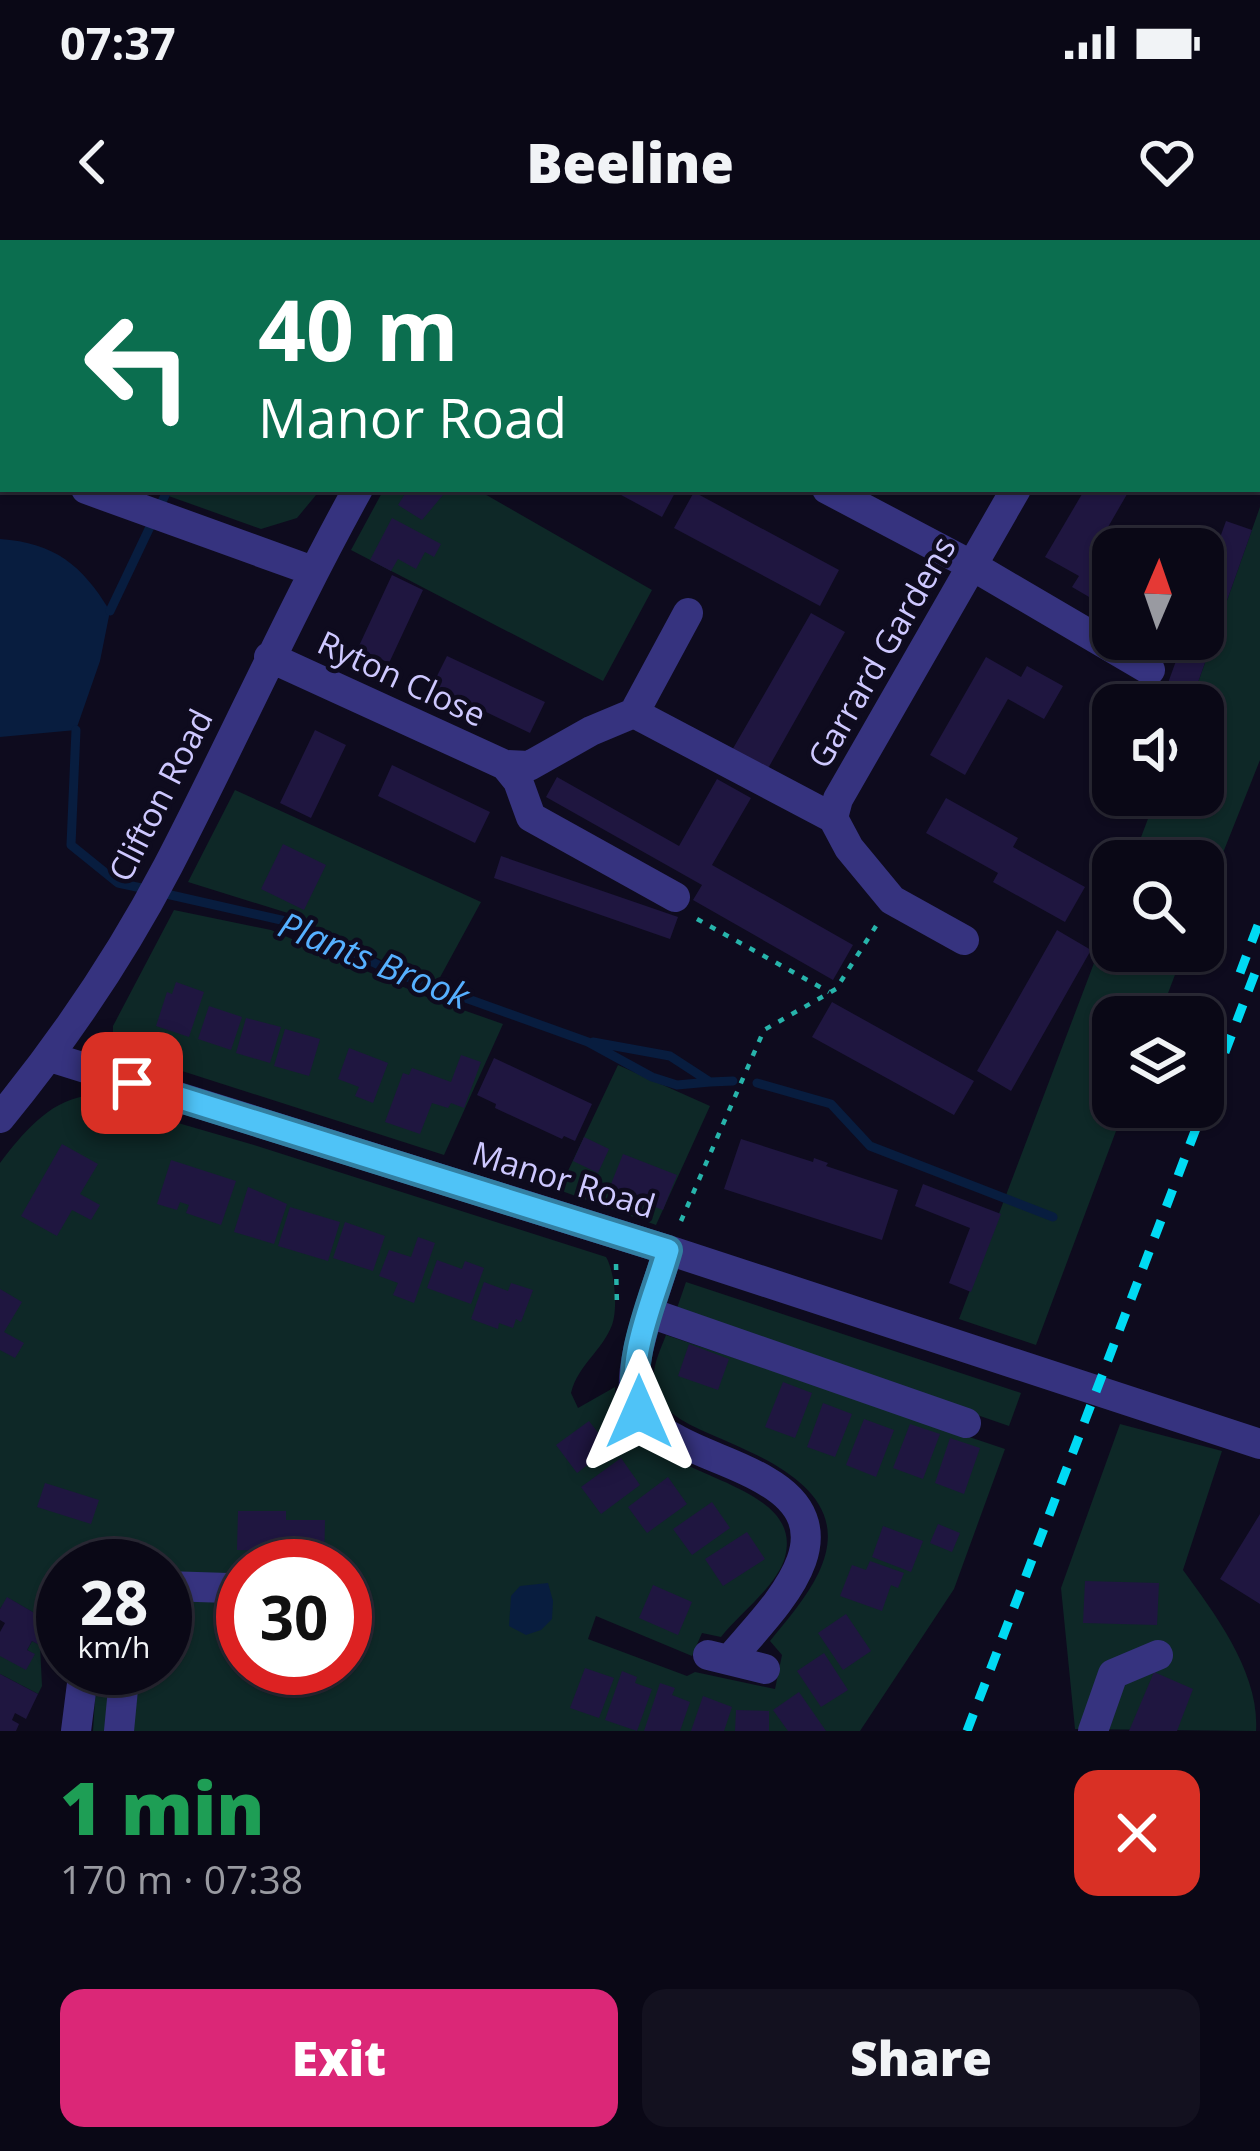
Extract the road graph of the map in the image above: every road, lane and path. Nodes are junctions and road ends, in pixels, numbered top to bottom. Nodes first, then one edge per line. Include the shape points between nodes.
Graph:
1 (94, 492) edge
2 (356, 492) edge
3 (833, 492) edge
4 (1014, 492) edge
5 (971, 565) junction
6 (313, 572) junction
7 (688, 614) dead end
8 (268, 657) junction
9 (1150, 670) dead end
10 (634, 713) junction
11 (505, 765) junction
12 (833, 818) junction
13 (675, 897) joint
14 (892, 900) junction
15 (964, 940) dead end
16 (829, 992) junction
17 (50, 1057) junction
18 (0, 1118) edge
19 (668, 1250) junction
20 (650, 1313) junction
21 (966, 1423) dead end
22 (1260, 1444) edge
23 (1158, 1654) dead end
24 (765, 1669) dead end
25 (81, 1695) edge
26 (122, 1695) edge
27 (76, 1731) edge
28 (119, 1731) edge
29 (1093, 1731) edge

1 - 6 street
2 - 6 street, Clifton Road
3 - 5 street
4 - 5 street, Garrard Gardens
5 - 9 street
5 - 12 street, Garrard Gardens
6 - 8 street, Clifton Road
7 - 10 street
8 - 11 street, Ryton Close
8 - 17 street, Clifton Road via 167,867
10 - 11 street via 529,766
10 - 12 street
11 - 13 street via 531,817
12 - 14 street, Garrard Gardens
13 - 16 path via 682,910
14 - 15 street, Garrard Gardens
14 - 16 path
16 - 19 path via 764,1030
17 - 18 street, Clifton Road
17 - 19 street, Manor Road
19 - 20 street
19 - 22 street, Manor Road
20 - 21 street
20 - 24 street via 634,1370 639,1412 685,1445 764,1479 785,1494 804,1528 801,1571 719,1658
23 - 29 street via 1114,1674
25 - 27 street
26 - 28 street

